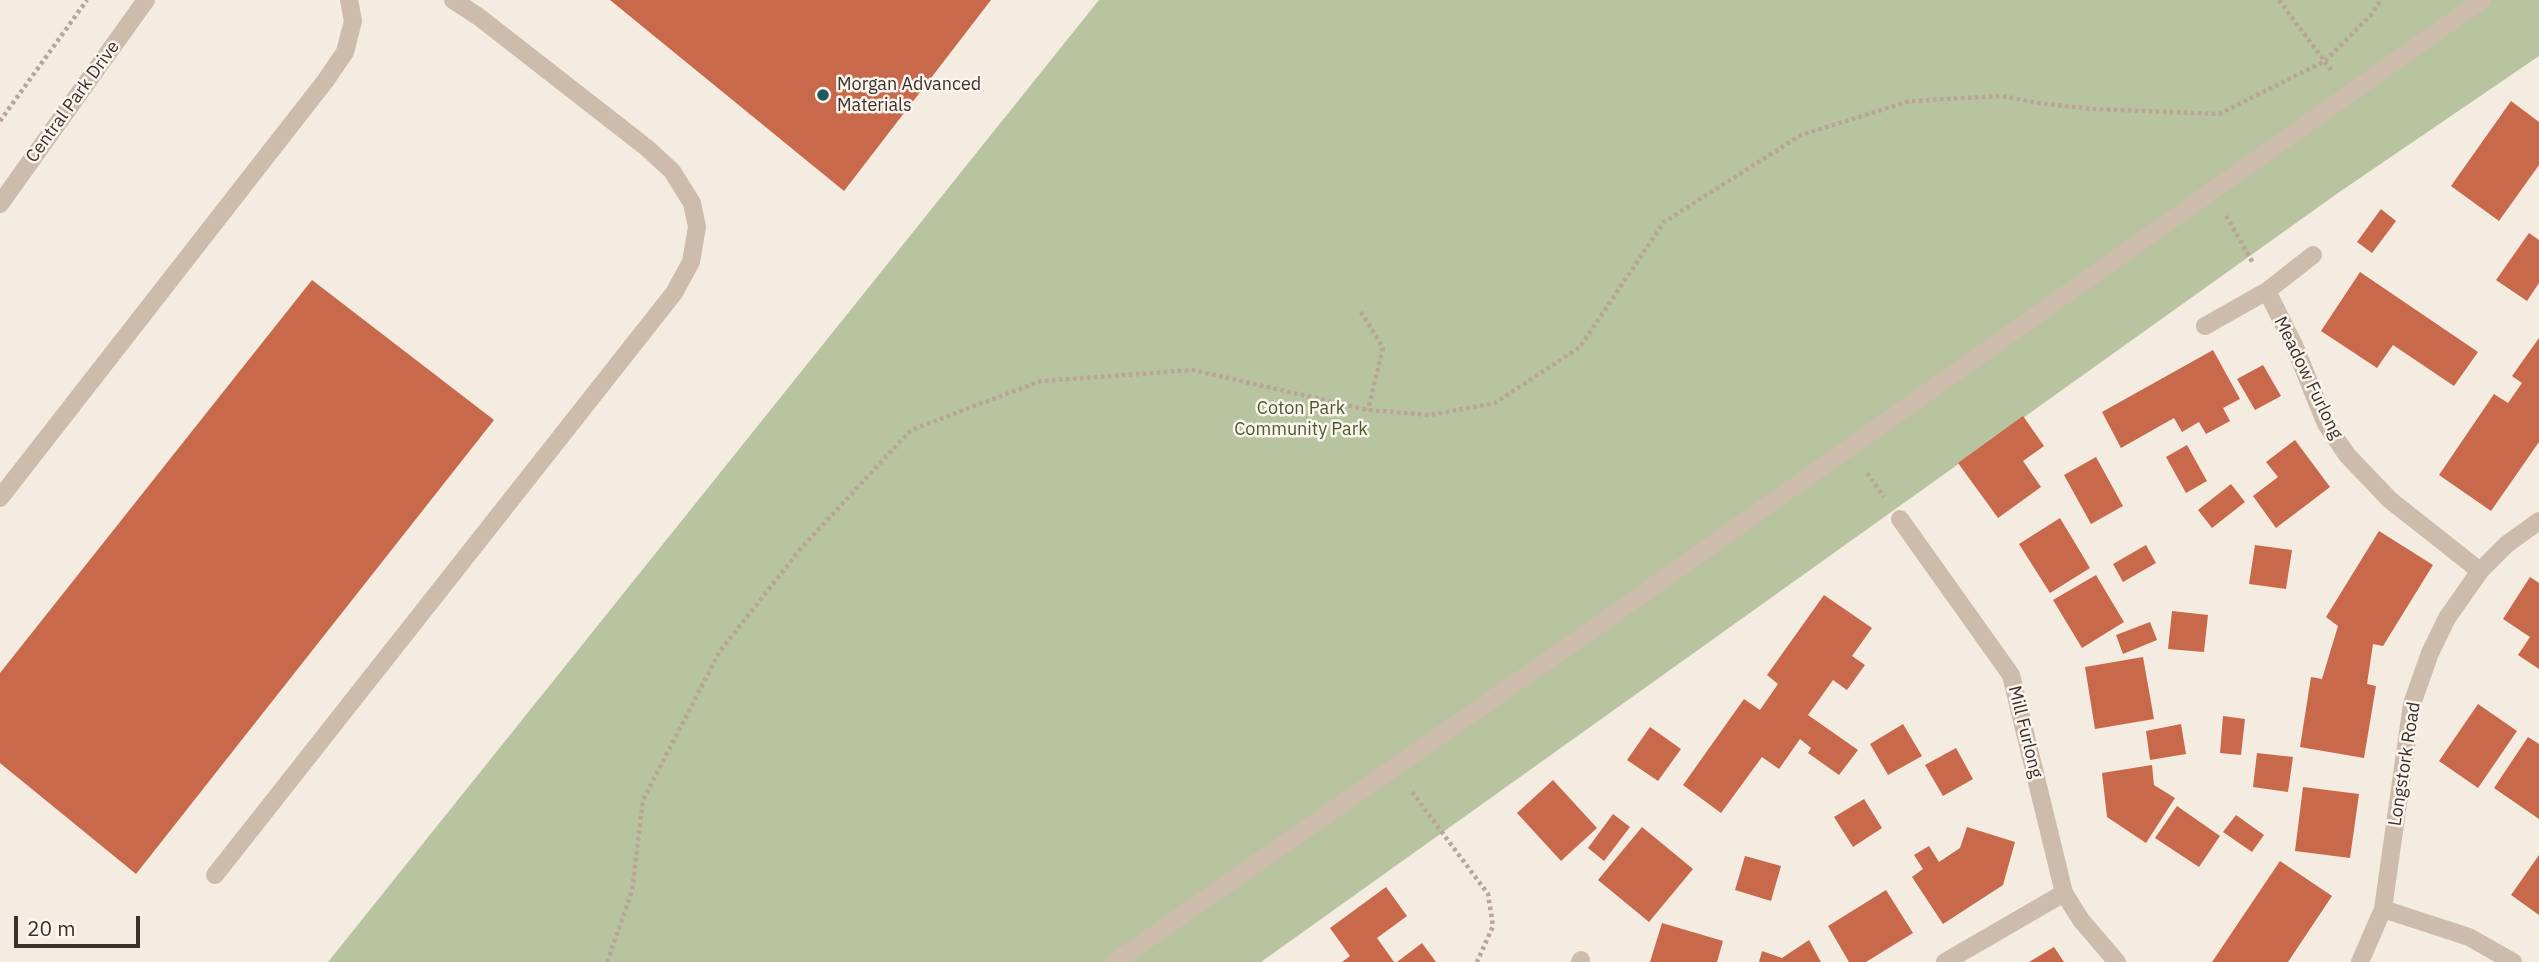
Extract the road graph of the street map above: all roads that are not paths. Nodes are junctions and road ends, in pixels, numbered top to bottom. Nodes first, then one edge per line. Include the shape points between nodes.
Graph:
1 (146, 0) edge
2 (349, 0) edge
3 (453, 0) edge
4 (2482, 0) edge
5 (0, 204) edge
6 (2313, 255) dead end
7 (2267, 291) junction
8 (2205, 326) dead end
9 (0, 498) edge
10 (1900, 519) road end
11 (2539, 521) edge
12 (2480, 571) junction
13 (215, 875) dead end
14 (2064, 893) junction
15 (2383, 909) junction
16 (1115, 962) edge
17 (1945, 962) edge
18 (2117, 962) edge
19 (2360, 962) edge
20 (2513, 962) edge

1 - 5 street, Central Park Drive
2 - 9 street via 353,22 345,52 326,80
3 - 13 street via 672,171 695,215 691,262 674,293
4 - 16 street
6 - 7 street
7 - 8 street
7 - 12 street, Meadow Furlong via 2326,424 2347,455 2390,499
10 - 14 street, Mill Furlong via 2011,675
11 - 12 street, Longstork Road
12 - 15 street, Longstork Road via 2447,618 2412,704
14 - 17 street
14 - 18 street, Mill Furlong
15 - 19 street, Longstork Road
15 - 20 street via 2469,937

